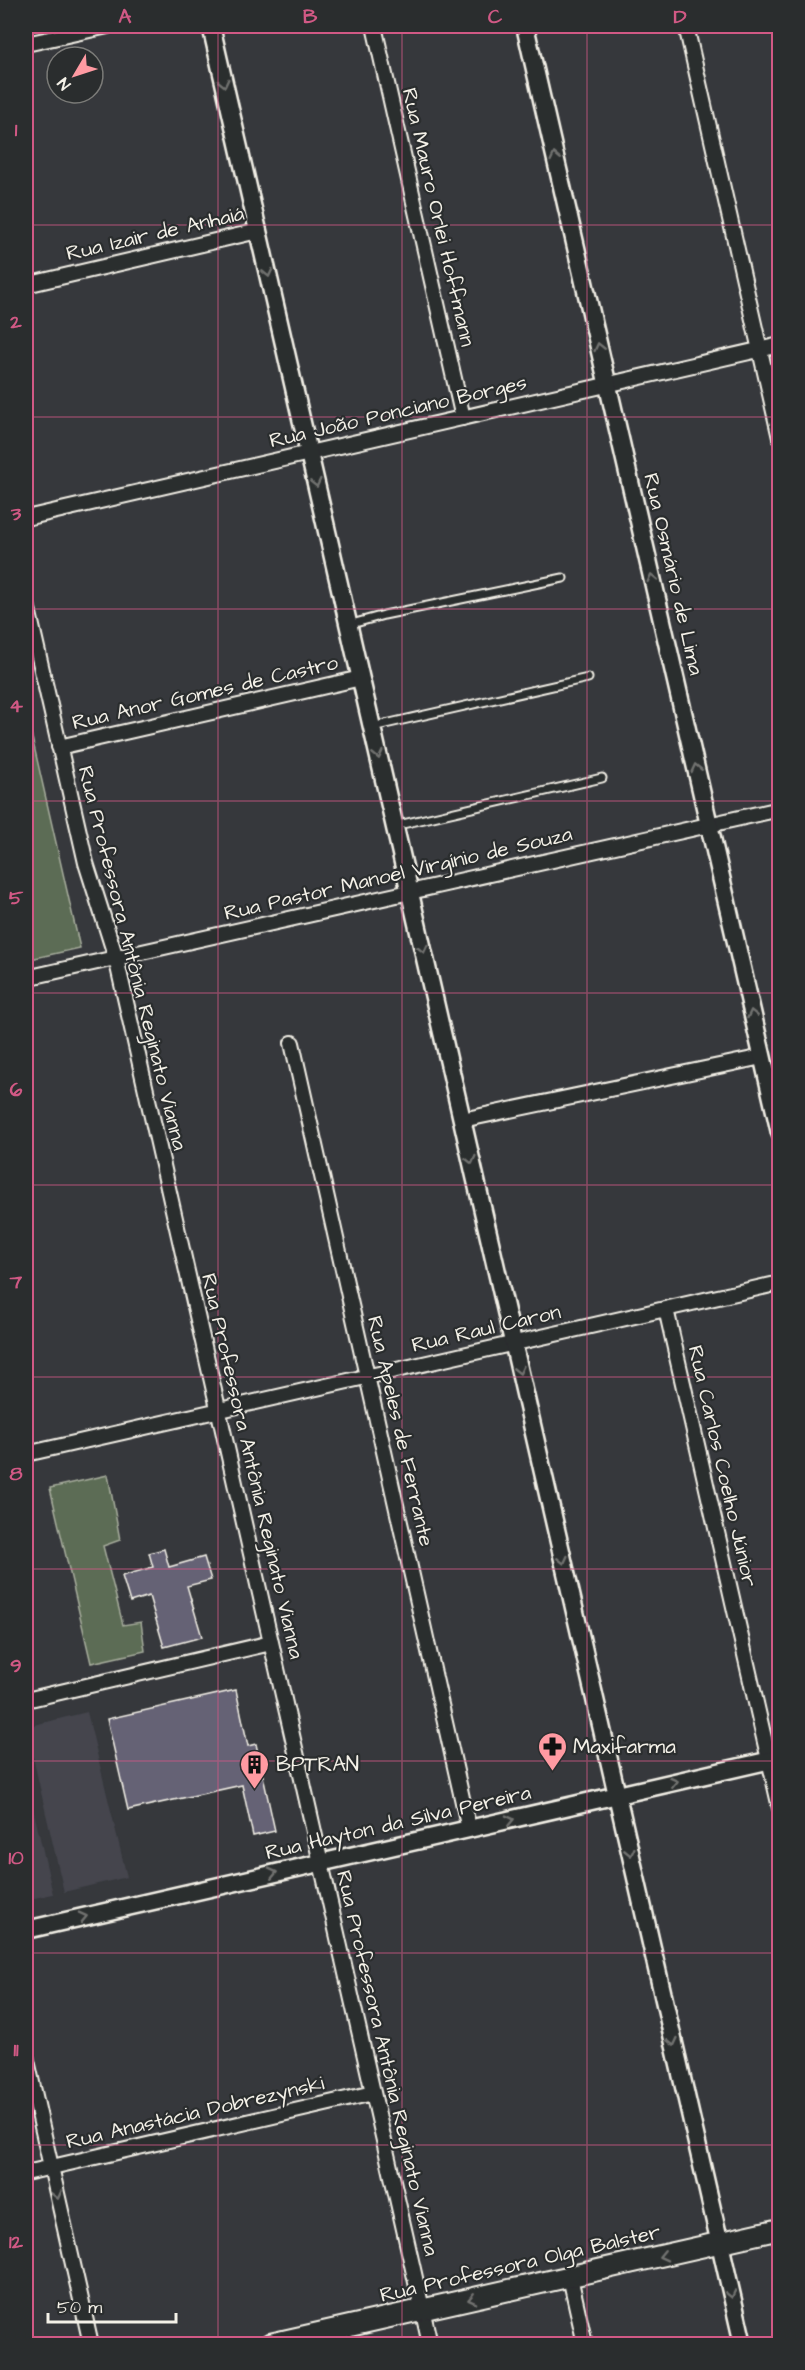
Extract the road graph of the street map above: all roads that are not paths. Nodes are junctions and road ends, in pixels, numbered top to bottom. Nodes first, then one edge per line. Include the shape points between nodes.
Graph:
1 (108, 26) edge
2 (211, 26) edge
3 (374, 26) edge
4 (525, 26) edge
5 (686, 26) edge
6 (26, 44) edge
7 (258, 231) junction
8 (26, 285) edge
9 (780, 345) edge
10 (759, 350) junction
11 (608, 385) junction
12 (463, 418) junction
13 (780, 438) edge
14 (309, 453) junction
15 (26, 518) edge
16 (562, 578) dead end
17 (26, 600) edge
18 (348, 625) junction
19 (361, 678) junction
20 (588, 678) dead end
21 (372, 727) junction
22 (59, 747) junction
23 (602, 778) dead end
24 (780, 809) edge
25 (709, 825) junction
26 (394, 826) junction
27 (410, 892) junction
28 (116, 958) junction
29 (26, 978) edge
30 (292, 1043) dead end
31 (762, 1057) junction
32 (462, 1120) junction
33 (780, 1133) edge
34 (780, 1283) edge
35 (666, 1309) junction
36 (513, 1343) junction
37 (367, 1376) junction
38 (219, 1410) junction
39 (26, 1454) edge
40 (271, 1643) junction
41 (26, 1700) edge
42 (774, 1759) edge
43 (617, 1795) junction
44 (780, 1808) edge
45 (469, 1829) junction
46 (321, 1862) junction
47 (26, 1930) edge
48 (26, 2056) edge
49 (373, 2093) junction
50 (50, 2167) junction
51 (26, 2172) edge
52 (780, 2229) edge
53 (720, 2243) junction
54 (570, 2277) junction
55 (422, 2310) junction
56 (90, 2344) edge
57 (270, 2344) edge
58 (430, 2344) edge
59 (585, 2344) edge
60 (743, 2344) edge

1 - 6 street
2 -> 7 street
3 - 12 street, Rua Mauro Orlei Hoffmann
11 -> 4 street, Rua Osmário de Lima
5 - 10 street
7 - 8 street, Rua Izair de Anhaiá
7 -> 14 street
9 - 10 street, Rua João Ponciano Borges
10 - 11 street, Rua João Ponciano Borges
10 - 13 street
11 - 12 street, Rua João Ponciano Borges
25 -> 11 street, Rua Osmário de Lima
12 - 14 street, Rua João Ponciano Borges
14 - 15 street, Rua João Ponciano Borges
14 -> 18 street
16 - 18 lane
17 - 22 street, Rua Professora Antônia Reginato Vianna
18 - 19 street
19 - 21 street
19 - 22 street, Rua Anor Gomes de Castro
20 - 21 lane
21 -> 26 street
22 - 28 street, Rua Professora Antônia Reginato Vianna via 86,862
23 - 26 lane
24 - 25 street, Rua Pastor Manoel Virgínio de Souza
25 - 27 street, Rua Pastor Manoel Virgínio de Souza
31 -> 25 street, Rua Osmário de Lima
26 - 27 street
27 - 28 street, Rua Pastor Manoel Virgínio de Souza
27 -> 32 street
28 - 29 street, Rua Pastor Manoel Virgínio de Souza
28 - 38 street, Rua Professora Antônia Reginato Vianna
30 - 37 street, Rua Apeles de Ferrante
31 - 32 street
31 - 33 street, Rua Osmário de Lima
32 -> 36 street
34 - 35 street, Rua Raul Caron
35 - 36 street, Rua Raul Caron
35 - 42 street, Rua Carlos Coelho Júnior
36 - 37 street, Rua Raul Caron
36 -> 43 street
37 - 38 street, Rua Raul Caron
37 - 45 street, Rua Apeles de Ferrante
38 - 39 street, Rua Raul Caron
38 - 40 street, Rua Professora Antônia Reginato Vianna
40 - 41 street
40 - 46 street, Rua Professora Antônia Reginato Vianna
43 -> 42 street, Rua Hayton da Silva Pereira
42 - 44 street, Rua Carlos Coelho Júnior
45 -> 43 street, Rua Hayton da Silva Pereira
43 -> 53 street
45 - 46 street, Rua Hayton da Silva Pereira
47 -> 46 street, Rua Hayton da Silva Pereira
46 - 49 street, Rua Professora Antônia Reginato Vianna
48 - 50 street
49 - 50 street, Rua Anastácia Dobrezynski
49 - 55 street, Rua Professora Antônia Reginato Vianna
50 - 51 street, Rua Anastácia Dobrezynski
50 -> 56 street
52 - 53 main road, Rua Professora Olga Balster
53 -> 54 main road, Rua Professora Olga Balster
53 -> 60 street
54 -> 55 main road, Rua Professora Olga Balster
54 - 59 street
55 - 57 main road, Rua Professora Olga Balster
55 - 58 street, Rua Professora Antônia Reginato Vianna

